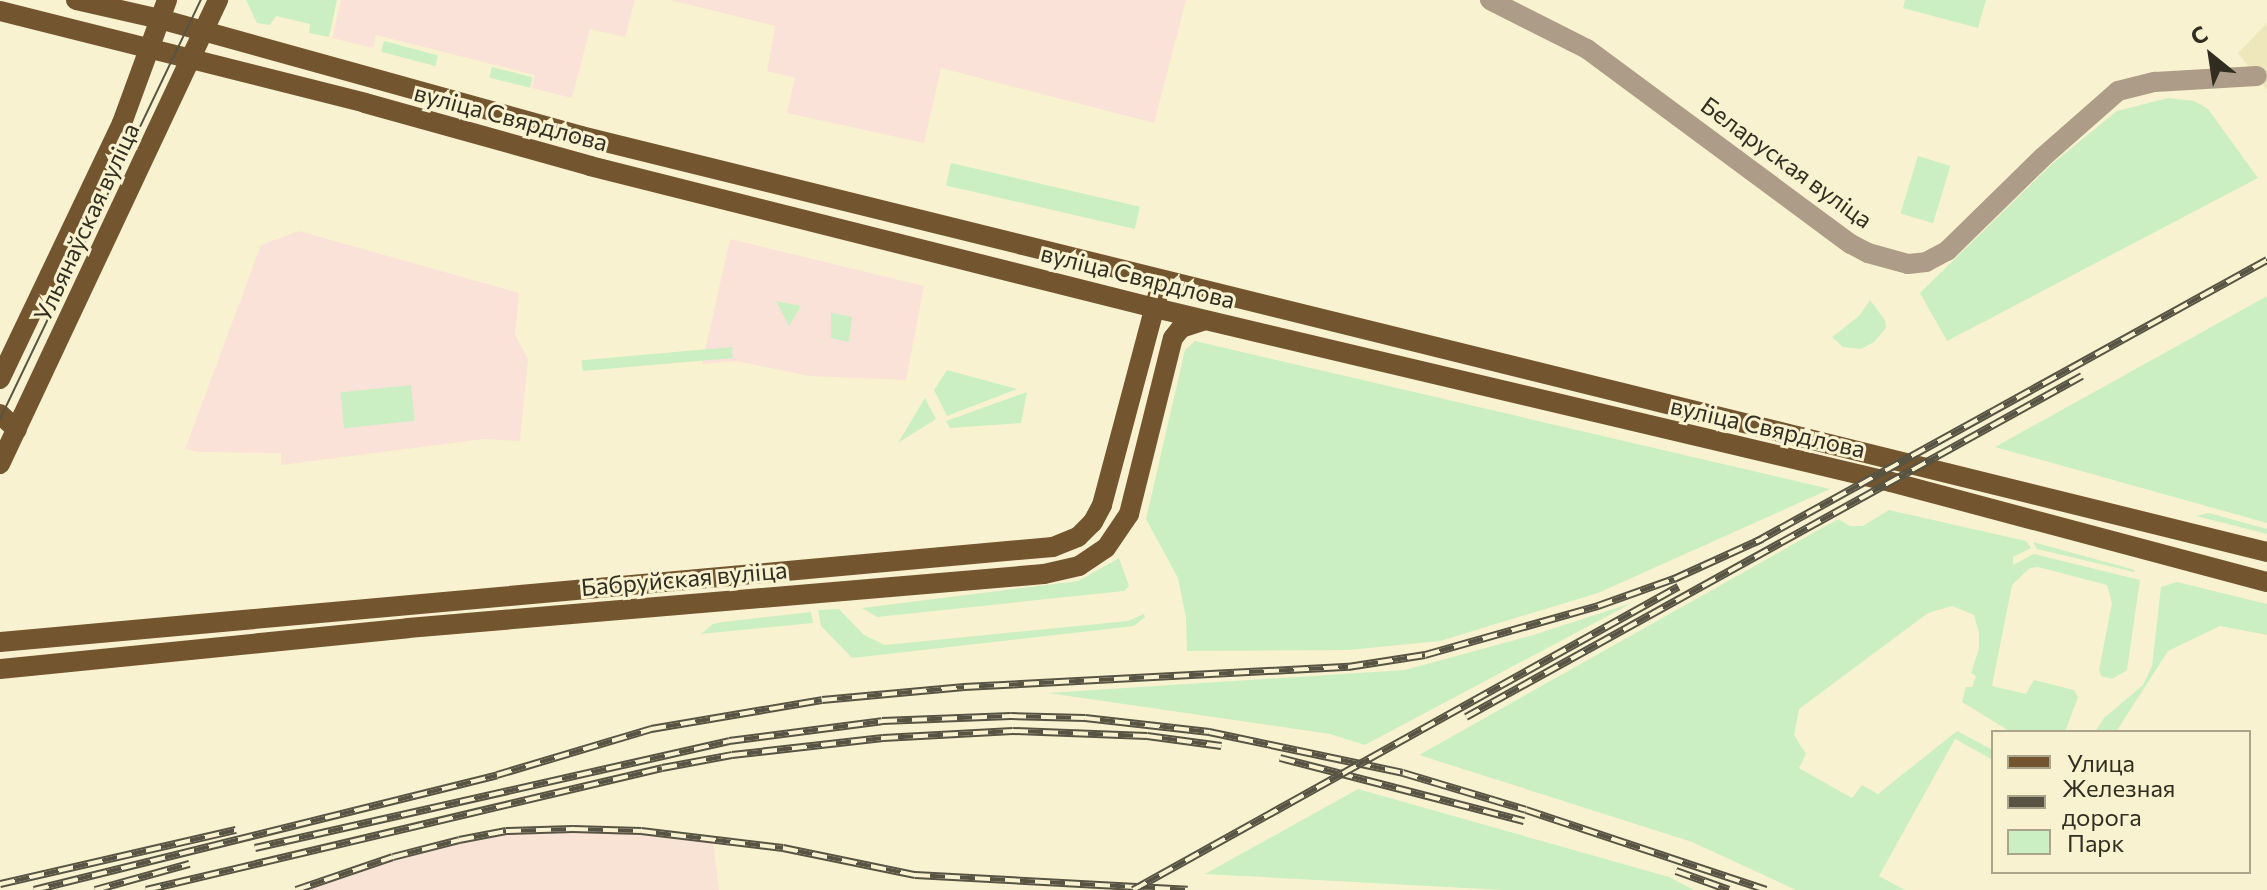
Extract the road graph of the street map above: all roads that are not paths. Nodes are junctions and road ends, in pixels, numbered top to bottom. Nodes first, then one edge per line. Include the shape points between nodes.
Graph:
1 (76, 0) edge
2 (218, 0) edge
3 (1490, 0) edge
4 (164, 10) edge
5 (0, 11) edge
6 (203, 32) junction
7 (150, 48) junction
8 (190, 58) junction
9 (2257, 76) dead end
10 (1162, 279) junction
11 (1155, 308) junction
12 (1205, 320) junction
13 (0, 379) edge
14 (0, 414) edge
15 (17, 430) junction
16 (0, 464) edge
17 (2267, 552) edge
18 (2267, 582) edge
19 (3, 639) edge
20 (0, 669) edge

1 - 4 main road, вуліца Свярдлова
2 - 6 main road, Ульянаўская вуліца
3 - 9 street, Беларуская вуліца via 1587,49 1851,244 1908,264 1947,251 2118,91 2155,82
4 - 6 main road, вуліца Свярдлова
4 - 7 main road, Ульянаўская вуліца
5 - 7 main road, вуліца Свярдлова
6 - 8 main road, Ульянаўская вуліца
6 - 10 main road, вуліца Свярдлова via 581,136
7 - 8 main road, вуліца Свярдлова
7 - 13 main road, Ульянаўская вуліца via 122,123
8 - 11 main road, вуліца Свярдлова via 590,166
8 - 15 main road, Ульянаўская вуліца
10 - 11 main road, Бабруйская вуліца
10 - 17 main road, вуліца Свярдлова
11 - 12 main road, вуліца Свярдлова
11 - 19 main road, Бабруйская вуліца via 1102,505 1078,537 1053,547
12 - 18 main road, вуліца Свярдлова via 1891,482
12 - 20 main road, Бабруйская вуліца via 1181,328 1173,338 1129,514 1106,548 1079,566 1044,574
14 - 15 main road
15 - 16 main road, Ульянаўская вуліца

